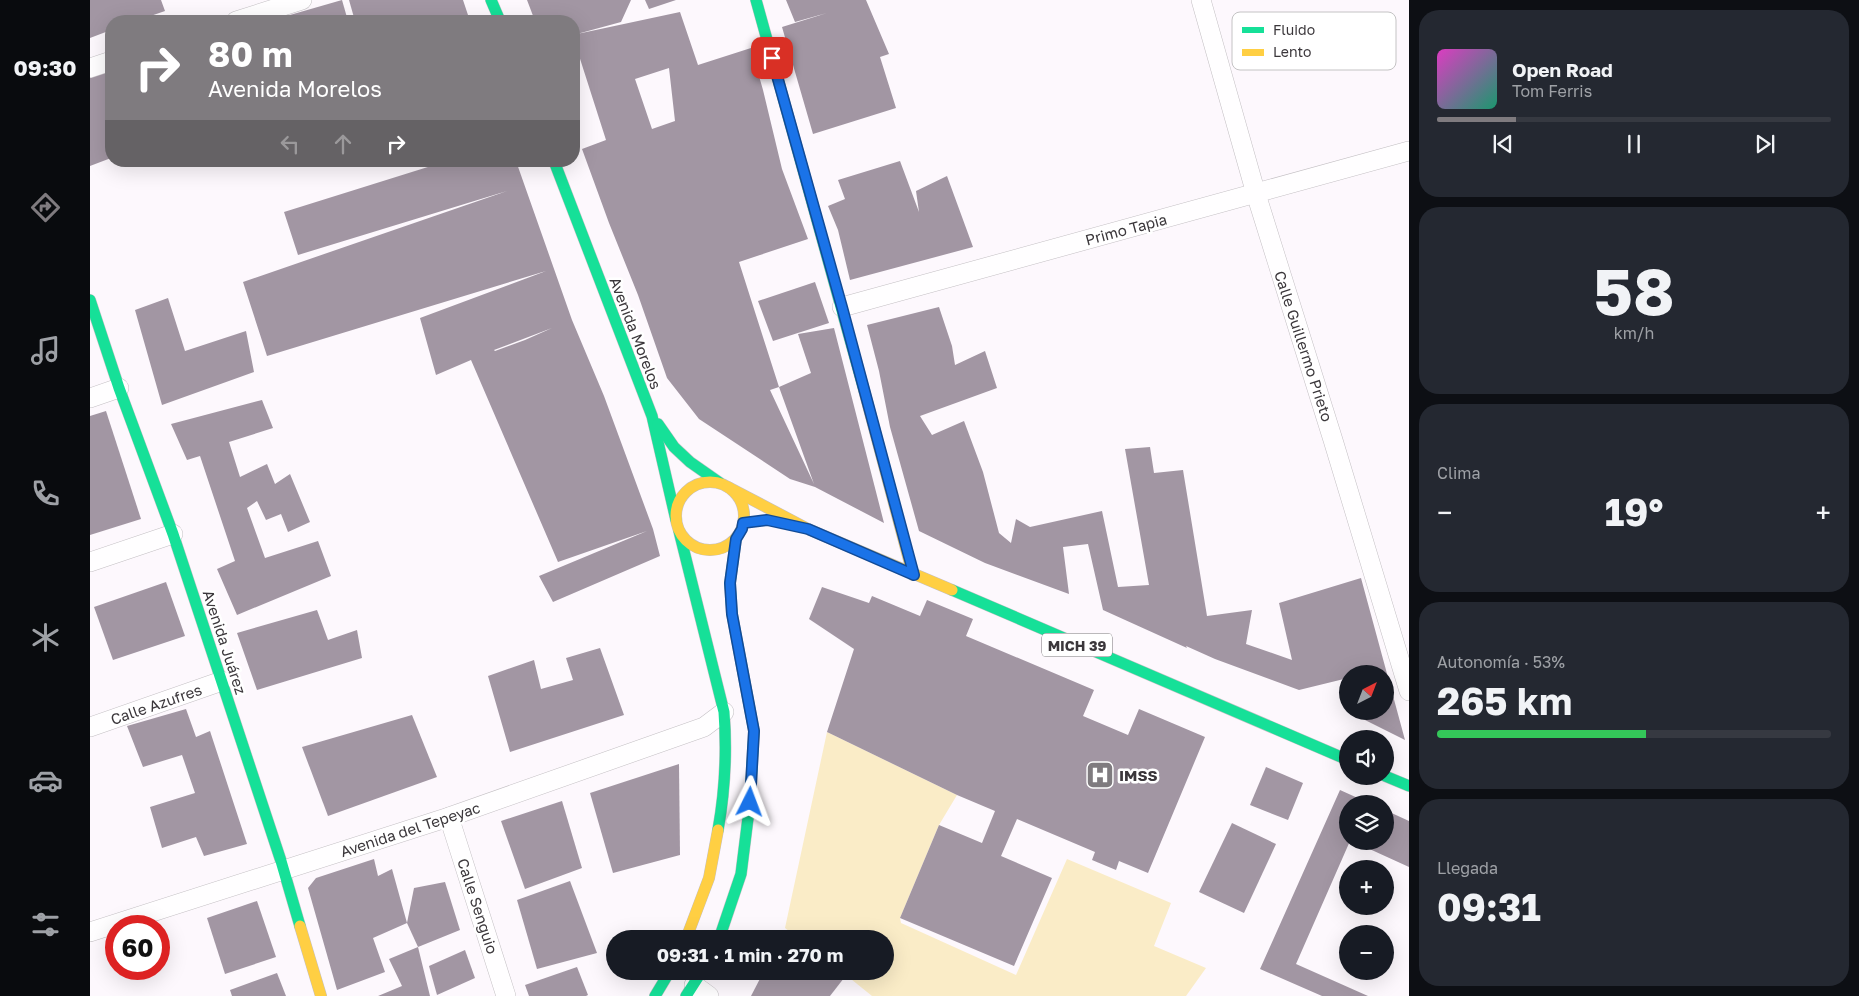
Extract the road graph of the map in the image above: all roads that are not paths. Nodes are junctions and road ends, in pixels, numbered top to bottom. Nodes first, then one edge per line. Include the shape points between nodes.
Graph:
1 (302, 0) edge
2 (491, 0) edge
3 (756, 0) edge
4 (1201, 0) edge
5 (255, 15) edge
6 (497, 15) edge
7 (105, 63) edge
8 (90, 68) edge
9 (1409, 151) edge
10 (556, 167) edge
11 (1256, 194) junction
12 (90, 300) edge
13 (842, 307) junction
14 (119, 388) junction
15 (90, 398) edge
16 (652, 416) junction
17 (724, 485) junction
18 (743, 523) junction
19 (678, 526) junction
20 (808, 529) junction
21 (173, 534) junction
22 (736, 539) junction
23 (90, 562) edge
24 (914, 575) junction
25 (222, 681) junction
26 (1408, 686) edge
27 (724, 712) junction
28 (90, 727) edge
29 (1339, 756) edge
30 (1394, 780) edge
31 (1409, 786) edge
32 (450, 816) junction
33 (284, 870) junction
34 (689, 930) edge
35 (722, 930) edge
36 (90, 932) edge
37 (665, 980) edge
38 (321, 996) edge
39 (506, 996) edge
40 (655, 996) edge

1 - 5 street
2 - 6 street
3 - 13 street
4 - 11 street, Calle Guillermo Prieto
7 - 8 street
9 - 11 street, Primo Tapia
10 - 16 street, Avenida Morelos
11 - 13 street, Primo Tapia
11 - 26 street, Calle Guillermo Prieto
12 - 14 street, Avenida Juárez
13 - 24 street
14 - 15 street
14 - 21 street, Avenida Juárez
16 - 17 street via 674,447
16 - 19 street, Avenida Morelos
17 - 18 street via 738,496 743,506
17 - 19 street via 708,482 688,490 676,509
17 - 20 street
18 - 20 street via 763,521
18 - 22 street
19 - 22 street via 686,540 705,550 717,550
19 - 27 street, Avenida Morelos
20 - 24 street, MICH 39
21 - 23 street
21 - 25 street, Avenida Juárez
22 - 35 street via 730,583 732,614 754,731 741,874
24 - 29 street, MICH 39
25 - 28 street, Calle Azufres
25 - 33 street, Avenida Juárez
27 - 32 street, Avenida del Tepeyac via 704,727
27 - 34 street, Avenida Morelos via 723,803 709,878
30 - 31 street
32 - 33 street, Avenida del Tepeyac
32 - 39 street, Calle Senguio
33 - 36 street, Avenida del Tepeyac
33 - 38 street, Avenida Juárez
37 - 40 street

